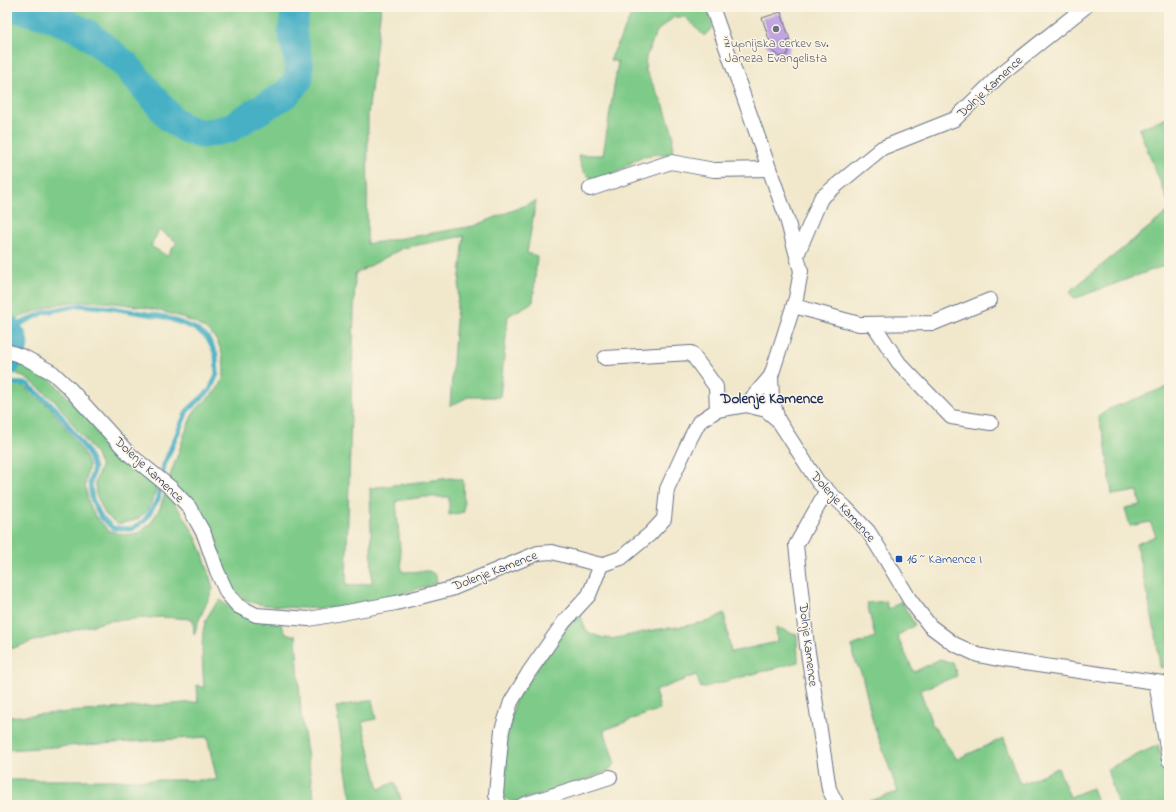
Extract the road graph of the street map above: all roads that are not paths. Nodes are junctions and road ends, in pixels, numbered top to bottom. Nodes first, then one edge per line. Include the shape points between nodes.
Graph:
1 (712, 7) edge
2 (1084, 7) edge
3 (769, 170) junction
4 (590, 189) dead end
5 (797, 255) junction
6 (990, 300) dead end
7 (794, 306) junction
8 (873, 324) junction
9 (7, 351) edge
10 (605, 358) dead end
11 (771, 376) junction
12 (746, 405) junction
13 (717, 410) junction
14 (778, 420) junction
15 (991, 423) dead end
16 (827, 490) junction
17 (601, 565) junction
18 (1163, 683) edge
19 (1169, 760) edge
20 (610, 777) dead end
21 (499, 805) edge
22 (523, 805) edge
23 (837, 805) edge

1 - 3 street
2 - 5 street, Dolnje Kamence via 1002,72 956,119 882,148 821,198
3 - 4 street via 714,170 671,162
3 - 5 street
5 - 7 street via 801,271
6 - 8 street via 934,323
7 - 8 street via 859,324
7 - 11 street
8 - 15 street via 899,363 951,417
9 - 17 street, Dolenje Kamence via 53,373 129,454 171,488 189,507 204,534 216,571 227,593 238,606 256,615 309,619 396,603 451,589 538,553 552,552
10 - 13 street via 691,353 716,387
11 - 12 street
11 - 14 street via 772,399
12 - 13 street, Dolenje Kamence
12 - 14 street, Dolenje Kamence via 766,410
13 - 17 street, Dolenje Kamence via 700,422 691,437 667,489 664,519 621,558
14 - 16 street, Dolenje Kamence via 818,482
16 - 18 street, Dolenje Kamence via 868,531 910,600 930,626 954,644 978,655 1003,660
16 - 23 street, Dolnje Kamence via 796,545 807,646 829,789
17 - 21 street via 589,596 564,622 511,702 502,730 496,794
18 - 19 street
20 - 22 street

